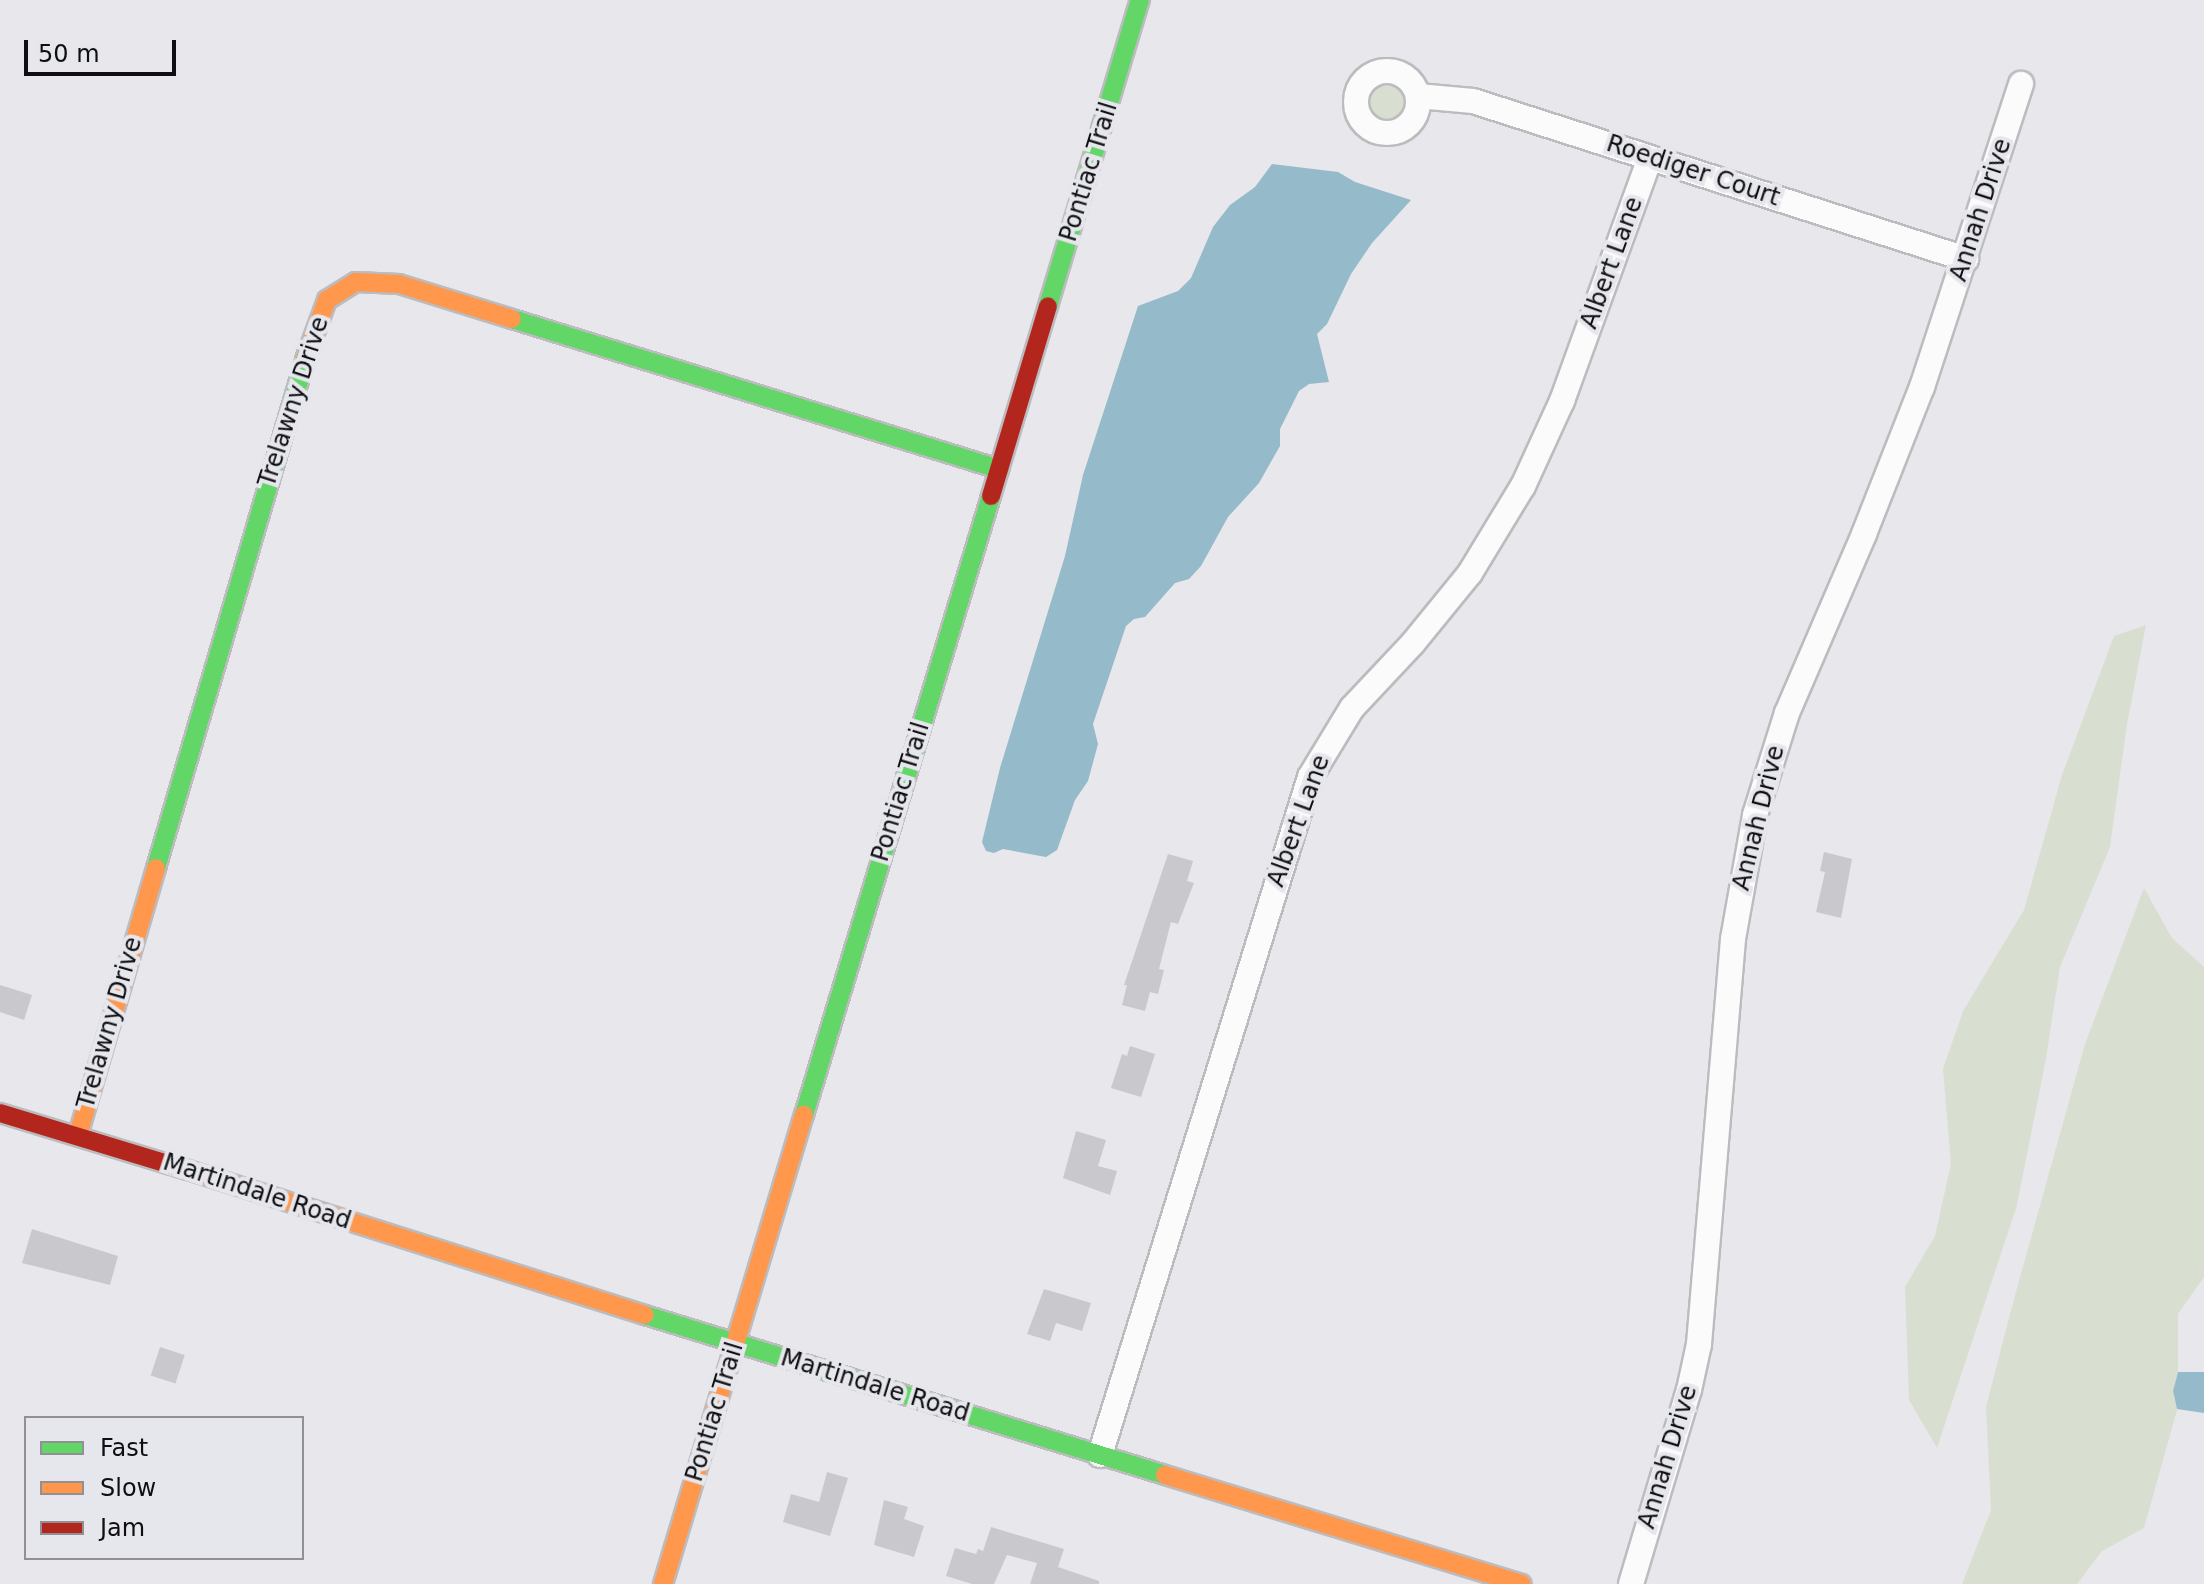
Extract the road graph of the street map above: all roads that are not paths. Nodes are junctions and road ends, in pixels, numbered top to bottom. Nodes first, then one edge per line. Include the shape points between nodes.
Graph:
1 (1140, 0) edge
2 (2021, 84) dead end
3 (1418, 96) dead end
4 (1650, 158) junction
5 (1966, 259) junction
6 (999, 469) junction
7 (0, 1113) edge
8 (78, 1135) junction
9 (736, 1344) junction
10 (1100, 1455) junction
11 (663, 1584) edge
12 (1522, 1584) edge
13 (1631, 1584) edge

1 - 6 street, Pontiac Trail
2 - 5 street, Annah Drive
3 - 4 street, Roediger Court via 1473,101
4 - 5 street, Roediger Court
4 - 10 street, Albert Lane via 1562,401 1523,486 1452,597 1344,719 1305,790
5 - 13 street, Annah Drive via 1892,465 1787,713 1755,815 1733,939 1699,1344
6 - 8 street, Trelawny Drive via 399,284 356,282 338,291 327,300 304,363
6 - 9 street, Pontiac Trail
7 - 8 street, Martindale Road
8 - 9 street, Martindale Road
9 - 10 street, Martindale Road
9 - 11 street, Pontiac Trail
10 - 12 street, Martindale Road

